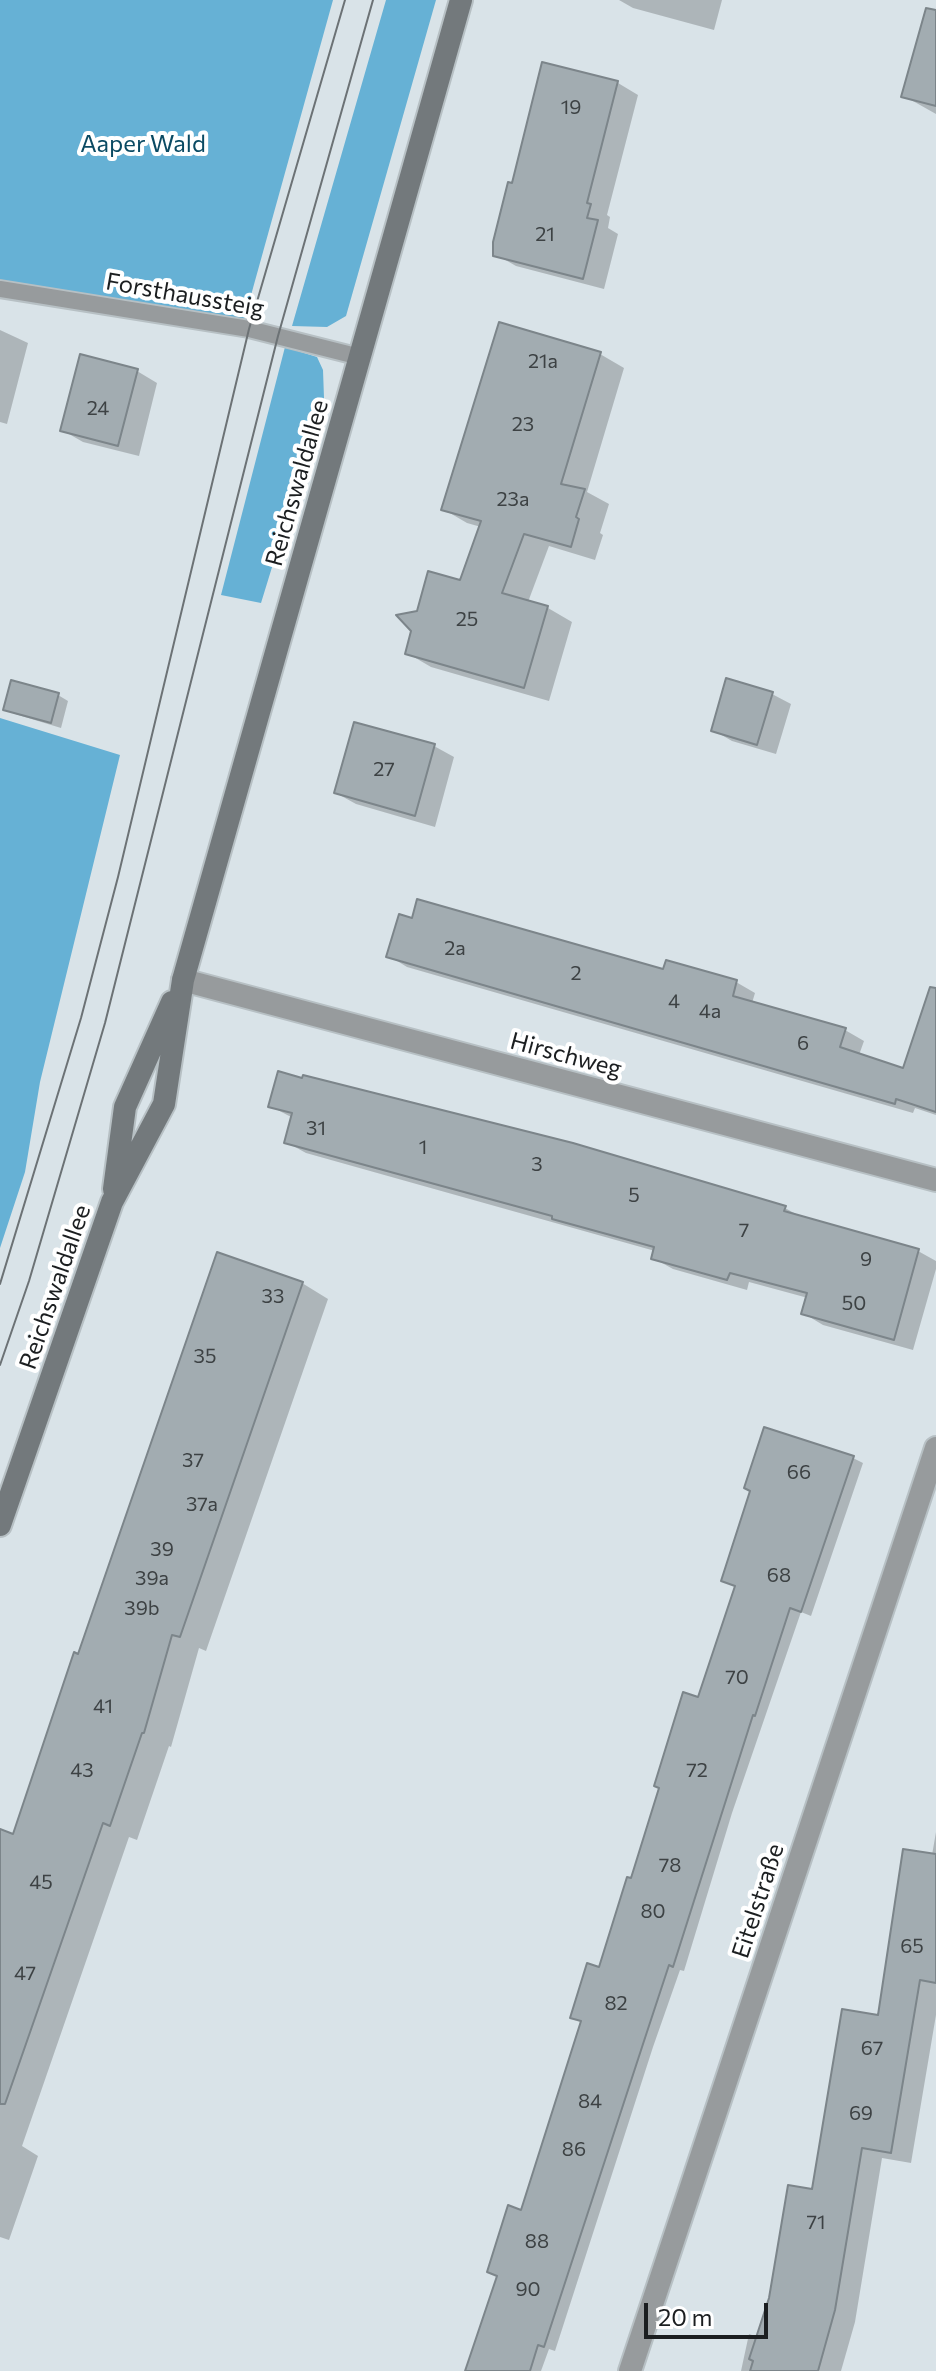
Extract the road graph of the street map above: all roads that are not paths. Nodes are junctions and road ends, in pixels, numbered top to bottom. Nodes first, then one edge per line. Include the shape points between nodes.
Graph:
1 (461, 0) edge
2 (0, 289) edge
3 (360, 357) junction
4 (183, 980) junction
5 (936, 1180) edge
6 (112, 1202) junction
7 (936, 1448) edge
8 (0, 1525) edge
9 (630, 2371) edge

1 - 3 main road, Reichswaldallee
2 - 3 lane, Forsthaussteig via 249,329
3 - 4 main road, Reichswaldallee
4 - 5 street, Hirschweg
4 - 6 main road, Reichswaldallee via 125,1107
4 - 6 main road, Reichswaldallee via 164,1104
6 - 8 main road, Reichswaldallee
7 - 9 street, Eitelstraße

